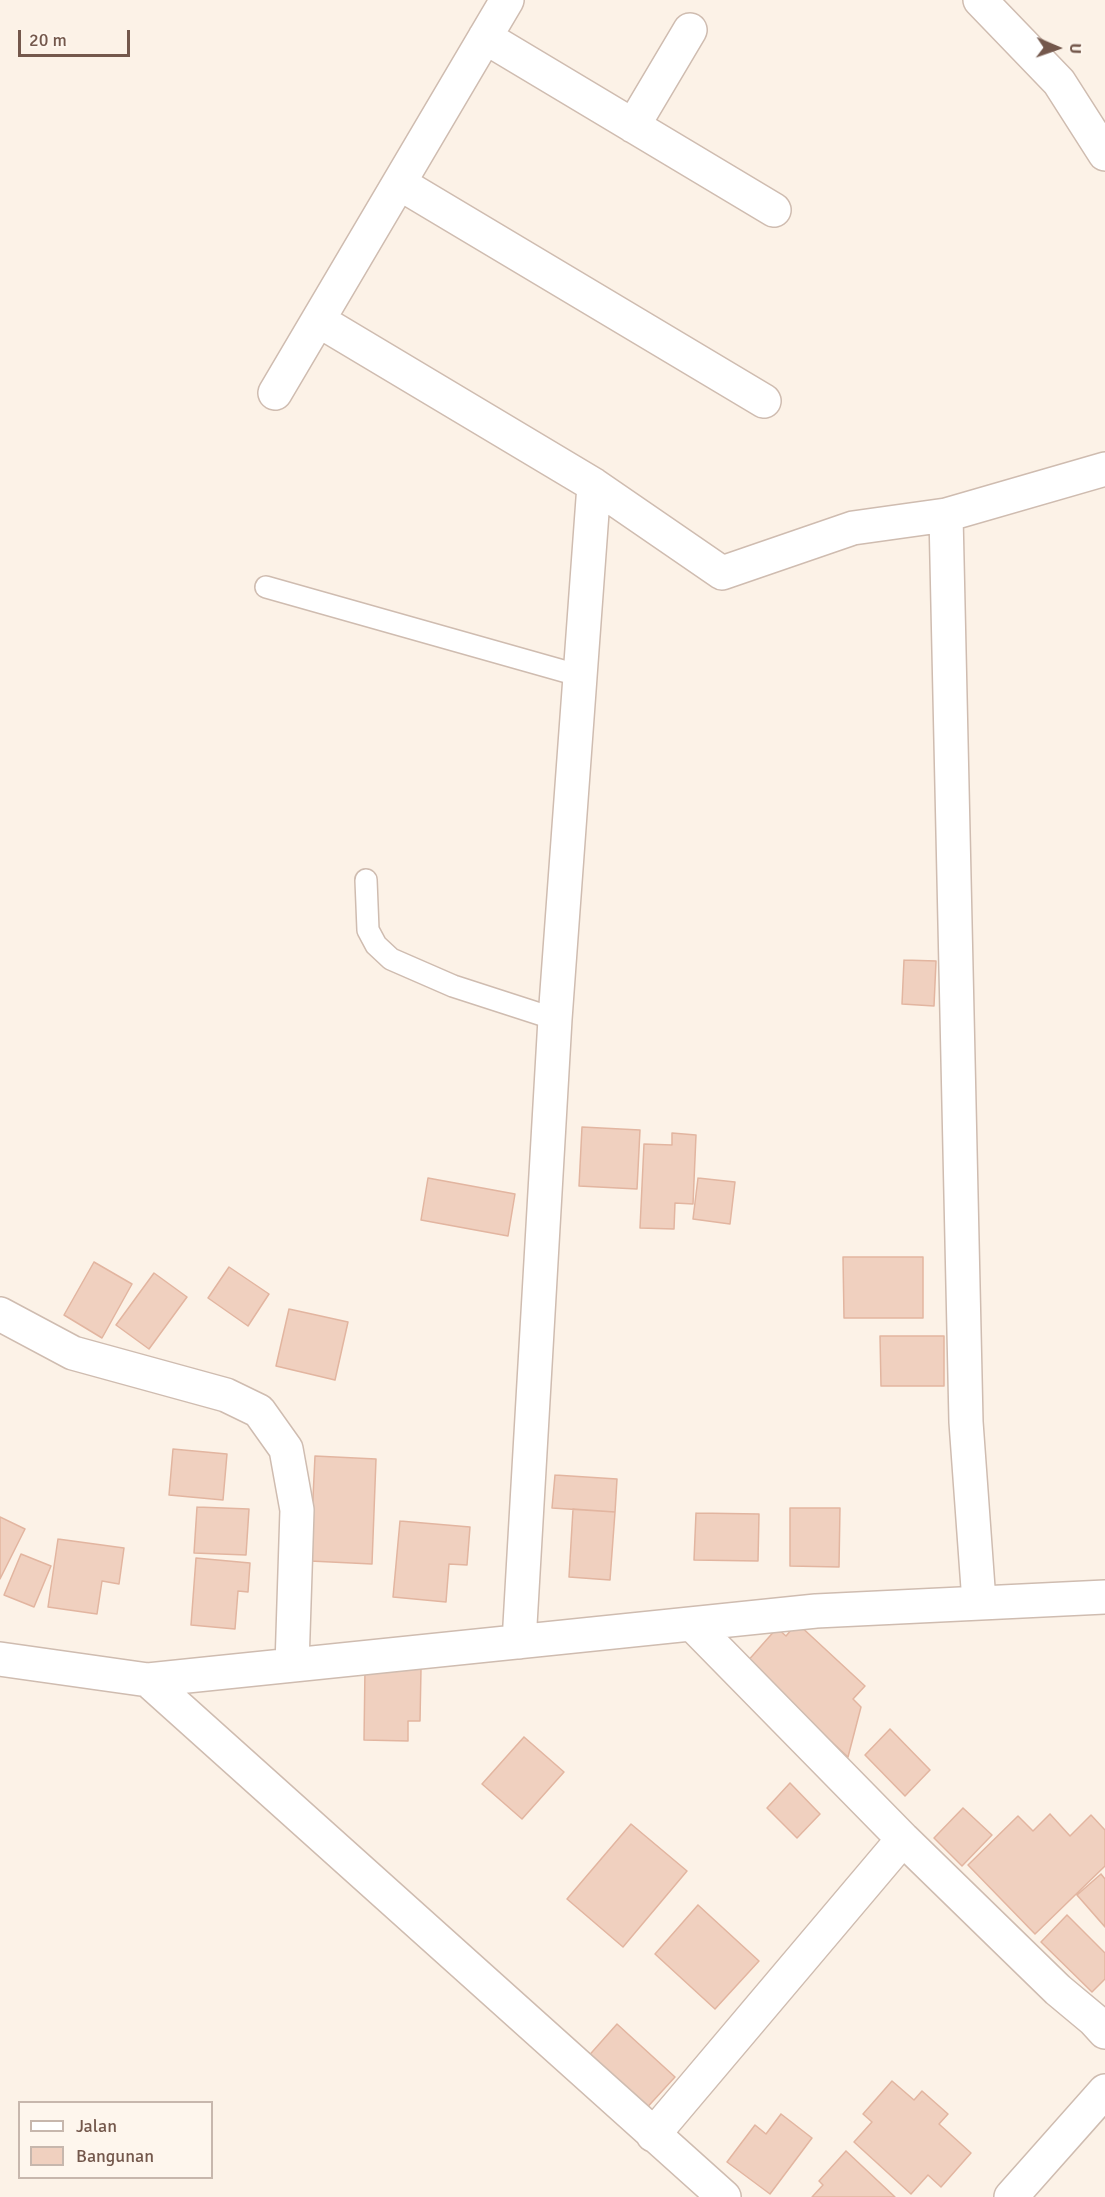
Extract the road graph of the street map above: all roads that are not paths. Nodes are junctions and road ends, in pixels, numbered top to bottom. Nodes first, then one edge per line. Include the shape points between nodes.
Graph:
1 (507, 0) edge
2 (980, 0) edge
3 (690, 30) dead end
4 (485, 38) junction
5 (633, 126) junction
6 (1105, 154) edge
7 (399, 183) junction
8 (774, 210) dead end
9 (318, 320) junction
10 (275, 393) dead end
11 (764, 401) dead end
12 (1105, 469) edge
13 (594, 485) junction
14 (946, 515) junction
15 (266, 587) dead end
16 (581, 676) junction
17 (366, 880) dead end
18 (555, 1019) junction
19 (0, 1314) edge
20 (1105, 1597) edge
21 (979, 1602) junction
22 (692, 1624) junction
23 (519, 1642) junction
24 (0, 1659) edge
25 (292, 1665) junction
26 (148, 1680) junction
27 (903, 1839) junction
28 (1105, 2032) edge
29 (1105, 2091) edge
30 (653, 2135) junction
31 (724, 2197) edge
32 (1011, 2197) edge

1 - 4 street
2 - 6 street via 1059,82
3 - 5 street
4 - 5 street
4 - 7 street
5 - 8 street
7 - 9 street
7 - 11 street
9 - 10 street
9 - 13 street
12 - 14 street
13 - 14 street via 722,573 853,528
13 - 16 street
14 - 21 street via 966,1422
15 - 16 lane
16 - 18 street
17 - 18 lane via 368,930 376,945 391,959 453,986
18 - 23 street
19 - 25 street via 73,1353 226,1395 259,1411 286,1449 297,1509
20 - 21 street
21 - 22 street via 816,1611
22 - 23 street
22 - 27 street
23 - 25 street
24 - 26 street
25 - 26 street
26 - 30 street
27 - 28 street
27 - 30 street
29 - 32 street
30 - 31 street

